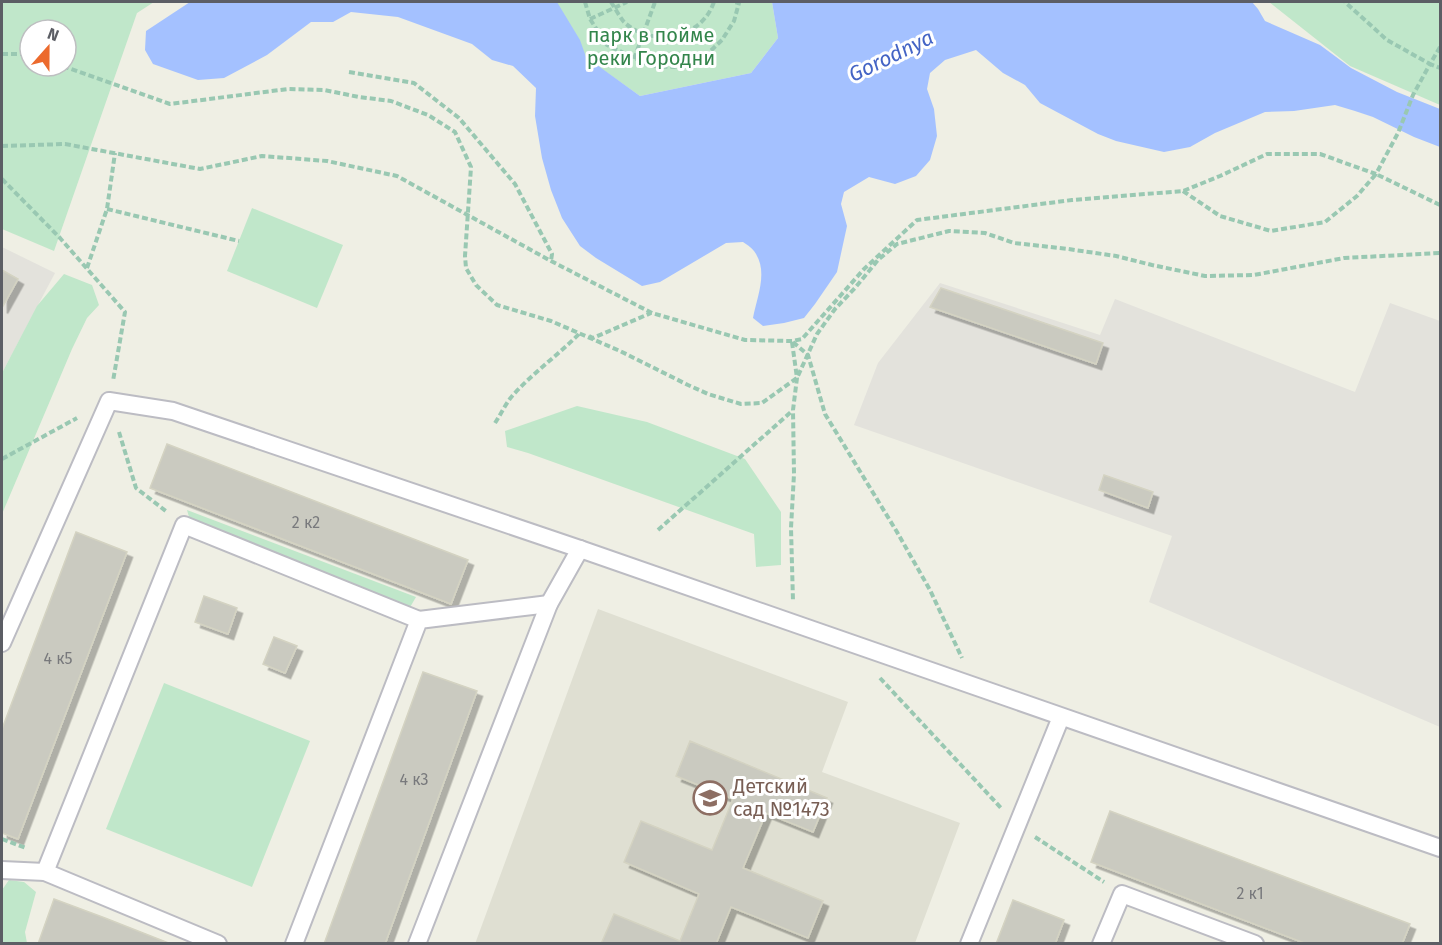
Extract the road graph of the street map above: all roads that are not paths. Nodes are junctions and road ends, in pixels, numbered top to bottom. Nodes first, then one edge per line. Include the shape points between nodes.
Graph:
1 (580, 549) junction
2 (549, 604) junction
3 (419, 620) junction
4 (2, 643) edge
5 (1061, 717) junction
6 (1440, 848) edge
7 (2, 870) edge
8 (45, 872) junction
9 (218, 944) edge
10 (294, 944) edge
11 (417, 944) edge
12 (969, 944) edge
13 (1101, 944) edge
14 (1255, 944) edge

1 - 2 lane
1 - 4 lane via 173,411 109,401
1 - 5 lane
2 - 3 lane
2 - 11 lane
3 - 8 lane via 184,525
3 - 10 lane
5 - 6 lane
5 - 12 lane
7 - 8 lane
8 - 9 lane
13 - 14 lane via 1122,894

